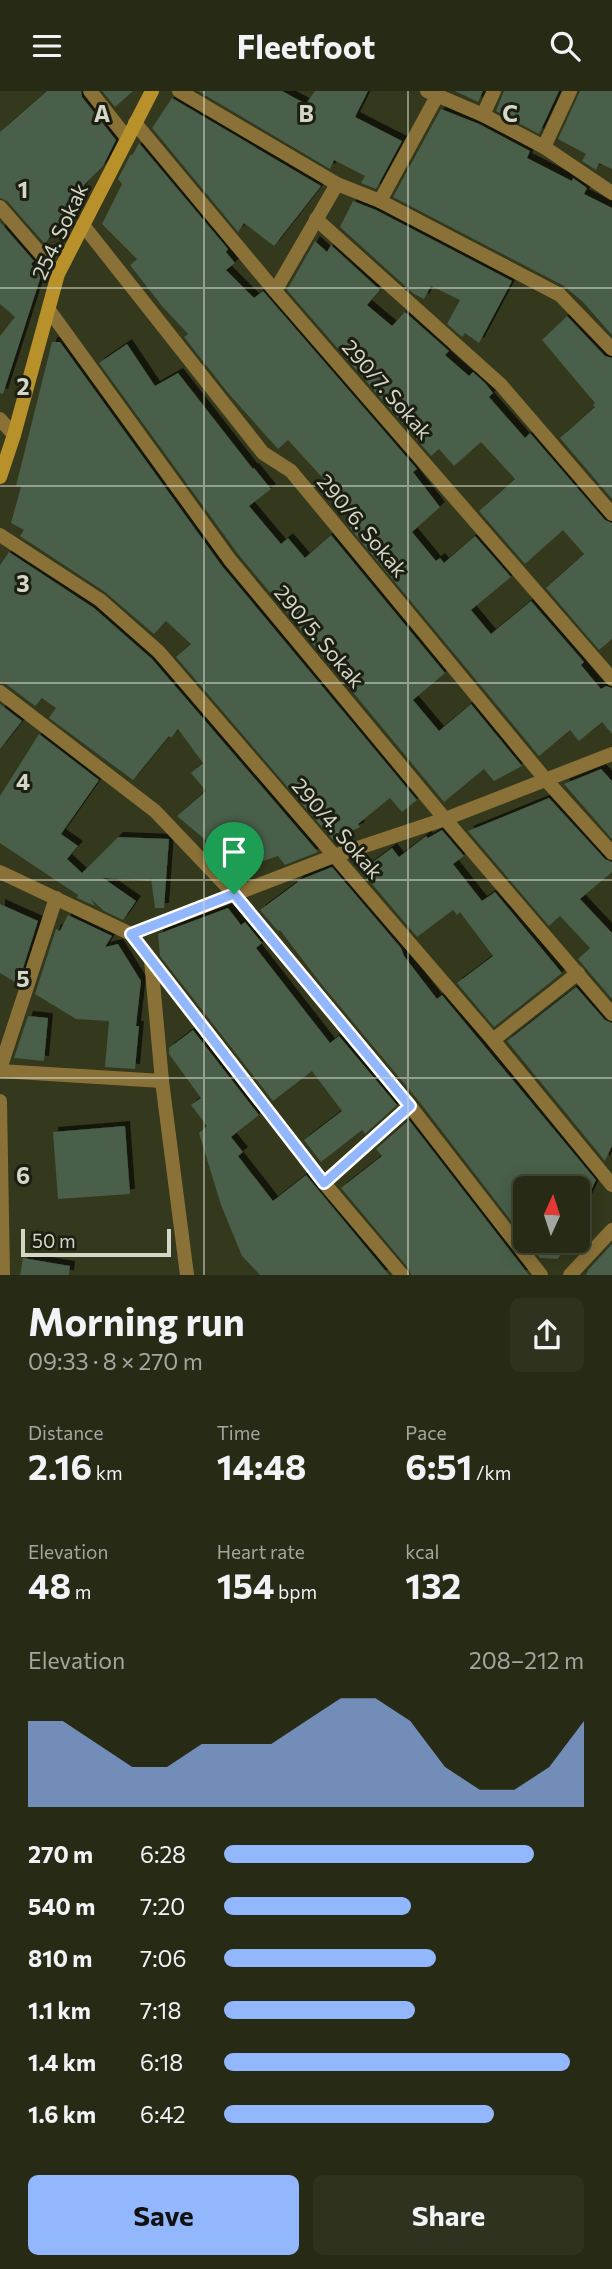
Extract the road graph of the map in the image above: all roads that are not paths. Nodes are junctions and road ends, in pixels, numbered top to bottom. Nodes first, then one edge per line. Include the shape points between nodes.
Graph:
1 (90, 91) edge
2 (152, 91) edge
3 (179, 91) edge
4 (494, 91) edge
5 (570, 91) edge
6 (432, 93) edge
7 (483, 115) junction
8 (135, 123) junction
9 (127, 138) junction
10 (544, 147) junction
11 (337, 184) junction
12 (612, 193) edge
13 (380, 201) junction
14 (0, 207) edge
15 (316, 219) junction
16 (83, 225) junction
17 (58, 274) junction
18 (275, 291) junction
19 (49, 310) junction
20 (612, 349) edge
21 (0, 419) edge
22 (14, 435) junction
23 (0, 477) edge
24 (612, 514) edge
25 (0, 535) edge
26 (612, 679) edge
27 (0, 692) edge
28 (612, 754) edge
29 (546, 780) junction
30 (445, 820) junction
31 (612, 853) edge
32 (334, 856) junction
33 (0, 872) edge
34 (234, 894) junction
35 (56, 898) junction
36 (131, 934) junction
37 (150, 959) junction
38 (578, 973) junction
39 (612, 1014) edge
40 (493, 1041) junction
41 (0, 1070) edge
42 (162, 1081) junction
43 (0, 1101) edge
44 (410, 1106) junction
45 (324, 1183) junction
46 (612, 1185) edge
47 (609, 1236) edge
48 (3, 1275) edge
49 (187, 1275) edge
50 (402, 1275) edge
51 (541, 1275) edge
52 (570, 1275) edge

1 - 9 street
2 - 8 street, 254. Sokak
3 - 11 street
4 - 7 street
5 - 10 street
6 - 7 street
6 - 13 street
7 - 10 street
8 - 9 street, 254. Sokak
8 - 18 street, 290/7. Sokak
9 - 16 street, 254. Sokak
10 - 12 street
11 - 13 street
11 - 15 street
13 - 20 street via 560,295
14 - 17 street
15 - 18 street
15 - 24 street via 501,385
16 - 17 street, 254. Sokak
16 - 29 street, 290/6. Sokak via 263,453 291,471
17 - 19 street, 254. Sokak
18 - 26 street, 290/7. Sokak
19 - 22 street, 254. Sokak
19 - 30 street, 290/5. Sokak via 230,560
21 - 22 street
22 - 23 street, 254. Sokak
25 - 32 street, 290/4. Sokak via 100,600 159,652
27 - 34 street via 155,811
28 - 29 street
29 - 30 street
29 - 31 street, 290/6. Sokak
30 - 32 street
30 - 38 street, 290/5. Sokak
32 - 34 street
32 - 40 street, 290/4. Sokak
33 - 35 street
34 - 36 street
34 - 44 street
35 - 36 street
35 - 41 street
36 - 37 street
37 - 42 street
37 - 45 street
38 - 39 street, 290/5. Sokak
38 - 40 street
40 - 46 street, 290/4. Sokak
41 - 42 street
42 - 49 street
43 - 48 street
44 - 45 street
44 - 51 street
45 - 50 street
47 - 52 street

